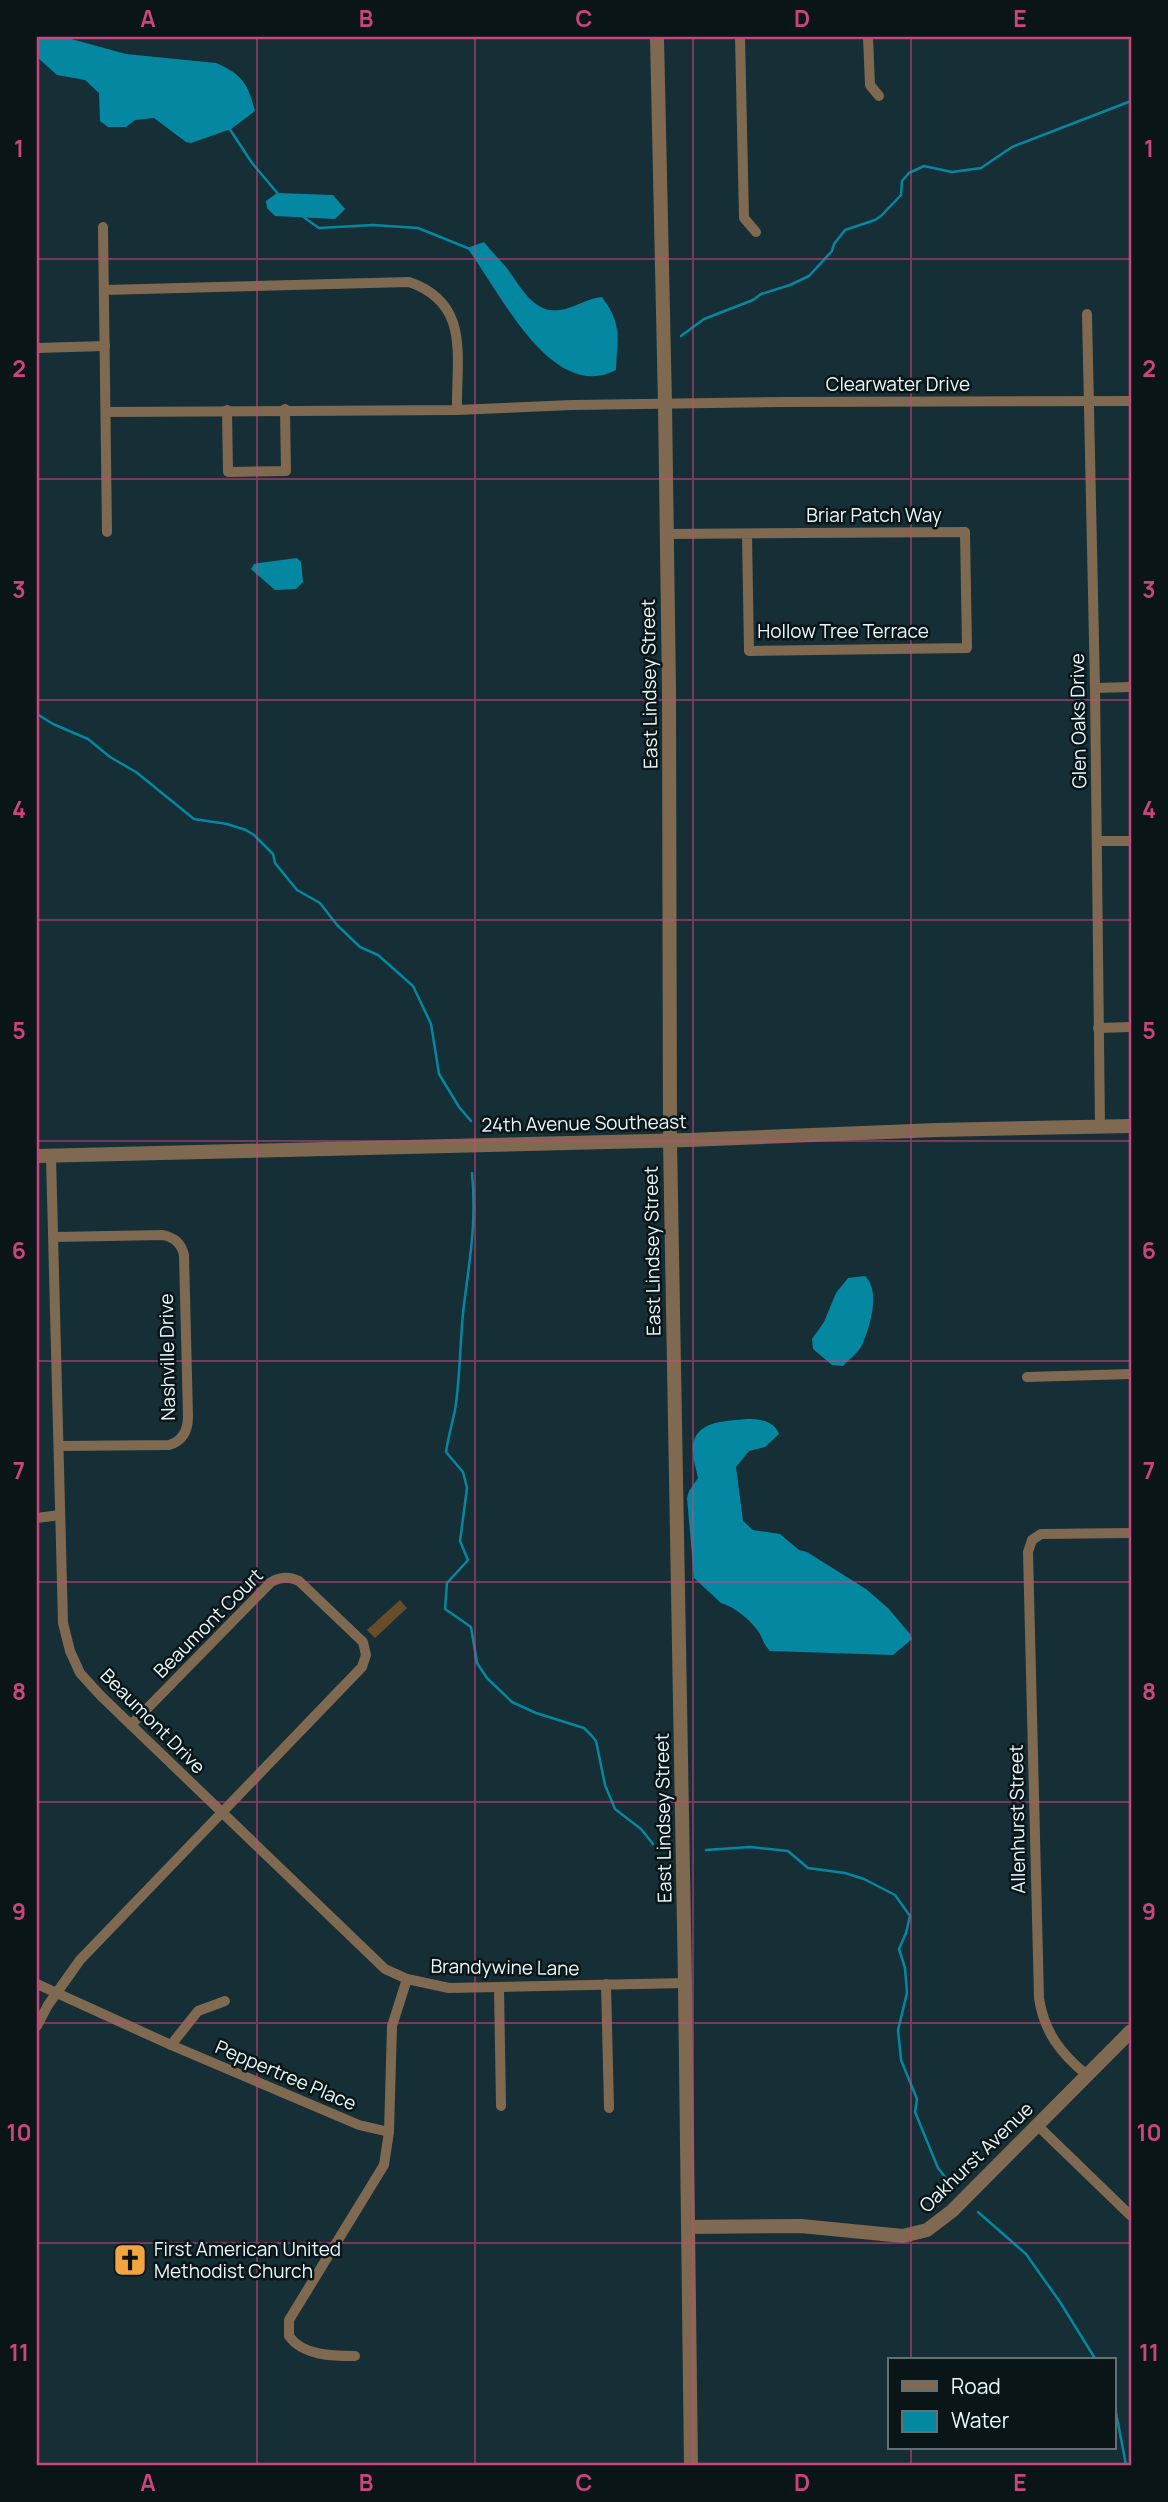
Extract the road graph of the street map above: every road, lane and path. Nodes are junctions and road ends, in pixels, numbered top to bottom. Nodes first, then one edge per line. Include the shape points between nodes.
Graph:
1 (656, 37) edge
2 (740, 37) edge
3 (868, 37) edge
4 (879, 96) dead end
5 (103, 227) dead end
6 (756, 232) dead end
7 (104, 290) junction
8 (1087, 314) dead end
9 (105, 346) junction
10 (37, 348) edge
11 (1089, 400) junction
12 (1131, 401) edge
13 (665, 404) junction
14 (227, 410) junction
15 (285, 410) junction
16 (457, 410) junction
17 (106, 412) junction
18 (107, 532) dead end
19 (666, 534) junction
20 (747, 534) junction
21 (967, 648) joint
22 (1131, 687) edge
23 (1095, 688) junction
24 (1097, 841) junction
25 (1131, 841) edge
26 (1131, 1027) edge
27 (1098, 1028) junction
28 (1131, 1126) edge
29 (1100, 1127) junction
30 (670, 1141) junction
31 (44, 1156) edge
32 (54, 1237) junction
33 (1131, 1374) edge
34 (1027, 1377) dead end
35 (59, 1446) junction
36 (60, 1516) junction
37 (37, 1518) edge
38 (1131, 1533) edge
39 (131, 1725) junction
40 (222, 1814) junction
41 (407, 1979) junction
42 (685, 1983) junction
43 (37, 1984) edge
44 (606, 1984) junction
45 (499, 1987) junction
46 (55, 1993) junction
47 (225, 2001) dead end
48 (37, 2026) edge
49 (1131, 2031) edge
50 (171, 2045) junction
51 (1087, 2075) junction
52 (501, 2106) dead end
53 (609, 2108) dead end
54 (1037, 2125) junction
55 (389, 2132) junction
56 (1131, 2216) edge
57 (689, 2227) junction
58 (355, 2356) dead end
59 (691, 2465) edge

1 - 13 street, East Lindsey Street
2 - 6 street via 744,218
3 - 4 street via 870,85
5 - 7 street
7 - 9 street
7 - 16 street via 417,284 439,298 452,314
8 - 11 street, Glen Oaks Drive
9 - 10 street
9 - 17 street
11 - 12 street, Clearwater Drive
11 - 13 street, Clearwater Drive
11 - 23 street, Glen Oaks Drive
13 - 16 street, Clearwater Drive
13 - 19 street, East Lindsey Street
14 - 15 street, Clearwater Drive
14 - 15 street via 228,472 286,471
14 - 17 street, Clearwater Drive
15 - 16 street, Clearwater Drive
17 - 18 street
19 - 20 street, Briar Patch Way
19 - 30 street, East Lindsey Street
20 - 21 street, Briar Patch Way via 965,532
20 - 21 street, Hollow Tree Terrace via 749,651
22 - 23 street
23 - 24 street, Glen Oaks Drive
24 - 25 street
24 - 27 street, Glen Oaks Drive
26 - 27 street
27 - 29 street, Glen Oaks Drive
28 - 29 street, 24th Avenue Southeast
29 - 30 street, 24th Avenue Southeast
30 - 31 street, 24th Avenue Southeast
30 - 42 street, East Lindsey Street
31 - 32 street, Beaumont Drive
32 - 35 street, Beaumont Drive
32 - 35 street, Nashville Drive via 163,1235 176,1240 184,1255 188,1423 184,1436 176,1443
33 - 34 street
35 - 36 street, Beaumont Drive
36 - 37 street
36 - 39 street, Beaumont Drive via 63,1623 70,1651 87,1681
38 - 51 street, Allenhurst Street via 1041,1534 1029,1546 1039,1998 1053,2040
39 - 40 street, Beaumont Drive
39 - 40 street, Beaumont Court via 277,1579 299,1581 363,1642 366,1655 362,1667
40 - 41 street, Brandywine Lane via 378,1964
40 - 46 street via 103,1935
41 - 45 street, Brandywine Lane via 438,1987
41 - 55 street via 393,2026
42 - 44 street, Brandywine Lane
42 - 57 street, East Lindsey Street
43 - 46 street, Peppertree Place
44 - 45 street, Brandywine Lane
44 - 53 street
45 - 52 street
46 - 48 street
46 - 50 street, Peppertree Place
47 - 50 street via 198,2011
49 - 51 street, Oakhurst Avenue
50 - 55 street, Peppertree Place via 359,2125
51 - 54 street, Oakhurst Avenue
54 - 56 street
54 - 57 street, Oakhurst Avenue via 952,2211 927,2230 903,2236 801,2226
55 - 58 street via 384,2165 288,2326 289,2336 302,2348 331,2356
57 - 59 street, East Lindsey Street

